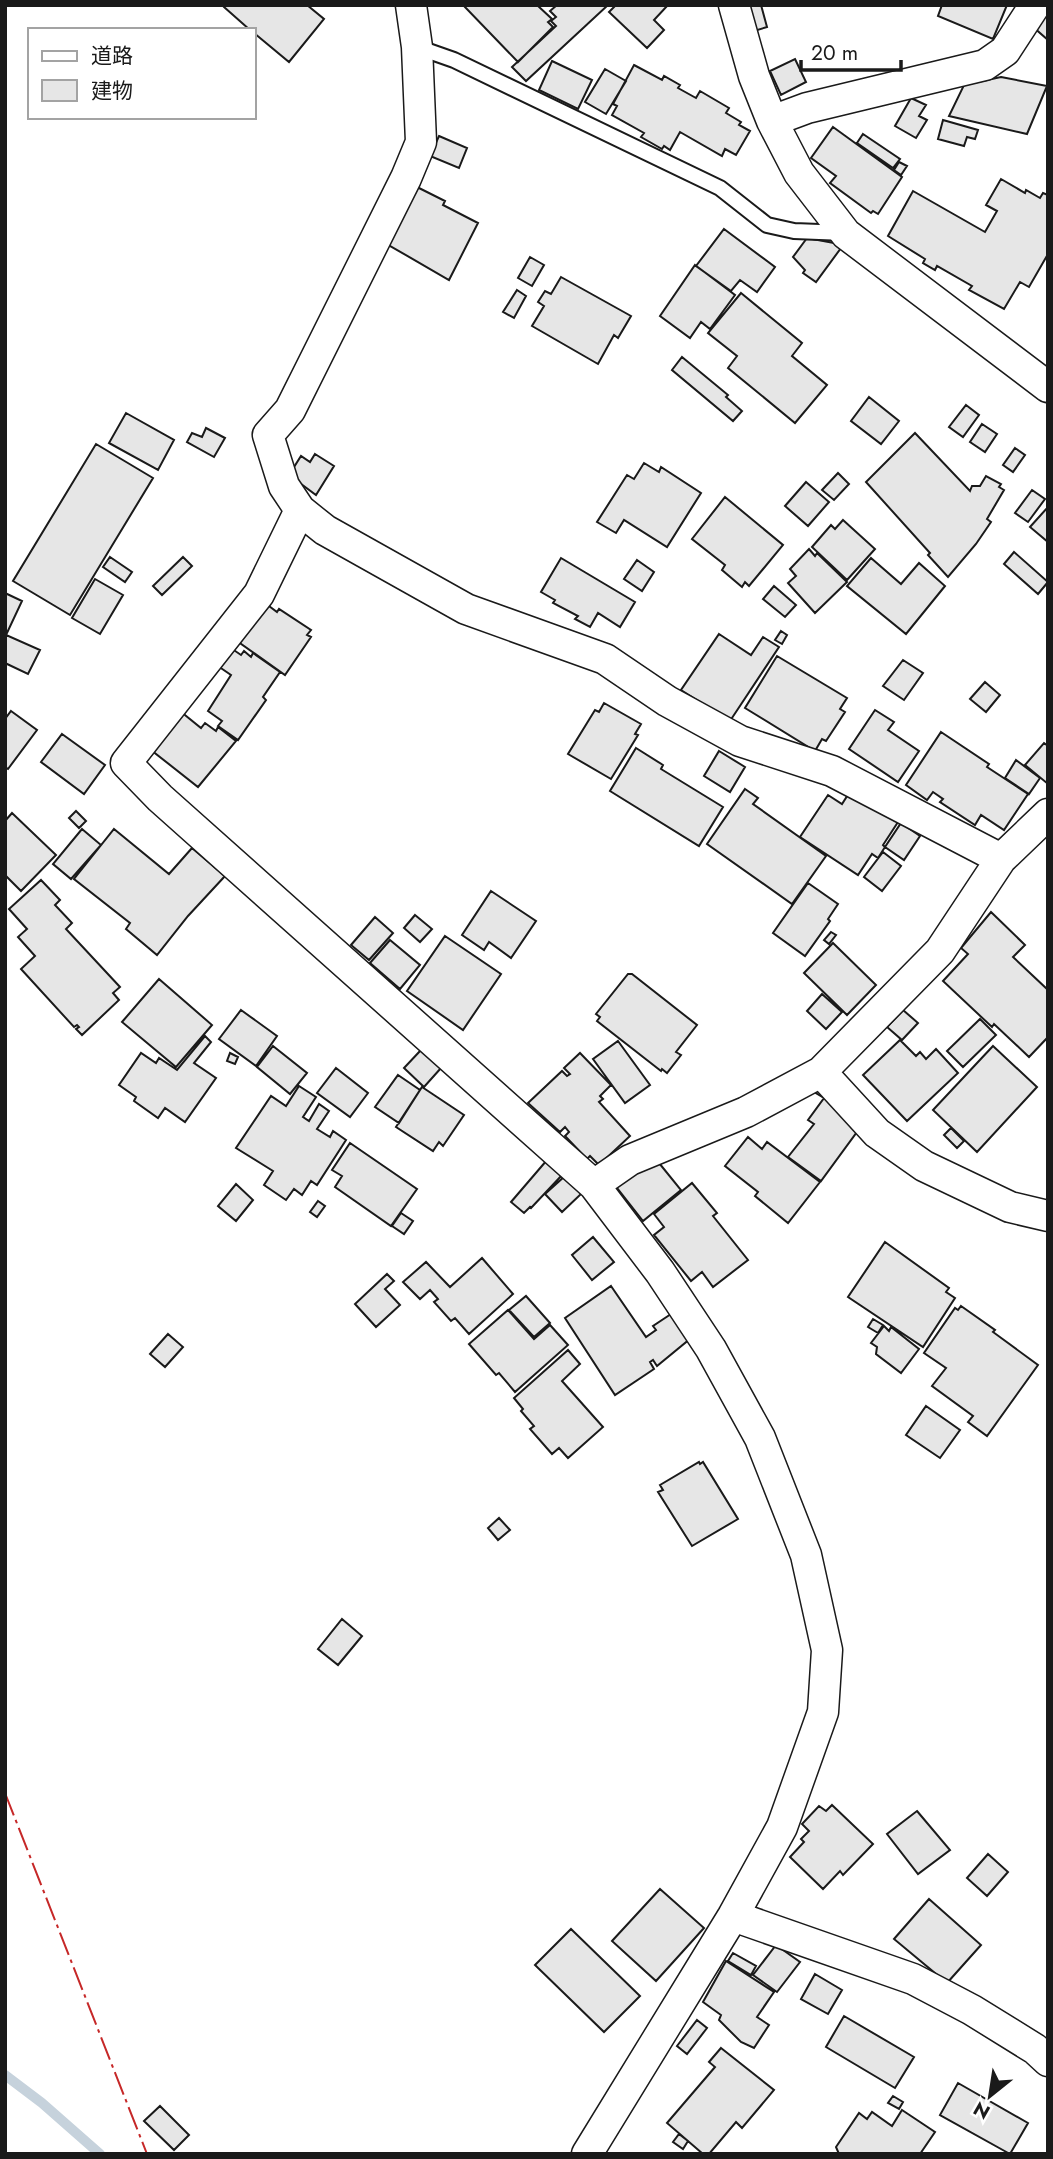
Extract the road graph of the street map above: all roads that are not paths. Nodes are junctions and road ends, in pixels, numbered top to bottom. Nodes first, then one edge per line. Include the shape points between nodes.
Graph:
1 (411, 5) edge
2 (1035, 5) edge
3 (729, 9) edge
4 (417, 47) junction
5 (772, 121) junction
6 (846, 234) junction
7 (1048, 387) edge
8 (300, 510) junction
9 (1048, 814) edge
10 (1000, 859) junction
11 (821, 1072) junction
12 (594, 1185) junction
13 (1048, 1216) edge
14 (733, 1916) junction
15 (1048, 2060) edge
16 (587, 2154) edge

1 - 4 street
2 - 5 street via 1005,51 985,65 807,108
3 - 5 street
4 - 6 lane via 454,60 720,188 767,225
4 - 8 street via 421,142 290,410 268,435 284,486
5 - 6 street via 799,173
6 - 7 street
8 - 10 street via 325,530 466,609 604,659 740,741 832,771
8 - 12 street via 259,594 126,763
9 - 10 street
10 - 11 street via 940,951
11 - 12 street via 746,1112 631,1160
11 - 13 street via 877,1133 924,1166 1010,1207
12 - 14 street via 711,1349 760,1438 806,1555 827,1650 823,1712 782,1827
14 - 15 street via 914,1979
14 - 16 street

